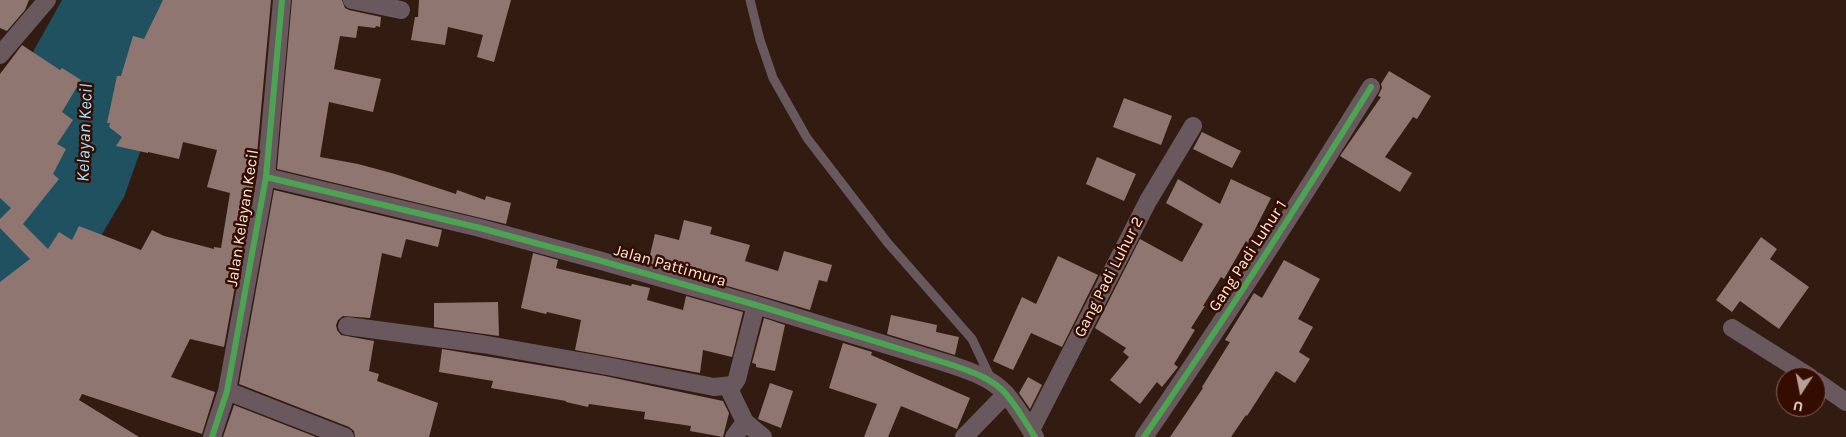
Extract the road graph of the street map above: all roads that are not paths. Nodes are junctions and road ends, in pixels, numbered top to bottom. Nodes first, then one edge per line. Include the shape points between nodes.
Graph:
1 (47, 0) edge
2 (282, 0) edge
3 (352, 0) edge
4 (750, 0) edge
5 (401, 10) dead end
6 (0, 55) edge
7 (1371, 87) dead end
8 (1193, 126) dead end
9 (266, 177) junction
10 (756, 305) junction
11 (347, 326) dead end
12 (1732, 328) dead end
13 (1794, 367) edge
14 (728, 387) junction
15 (1826, 388) edge
16 (999, 389) junction
17 (227, 391) junction
18 (1846, 402) edge
19 (744, 422) junction
20 (1033, 434) edge
21 (212, 437) edge
22 (345, 437) edge
23 (734, 437) edge
24 (763, 437) edge
25 (964, 437) edge
26 (1144, 437) edge

1 - 6 street
2 - 9 street, Jalan Kelayan Kecil
3 - 5 street
4 - 16 lane via 772,78 807,138 887,242 972,339
7 - 26 street, Gang Padi Luhur 1
8 - 20 street, Gang Padi Luhur 2 via 1148,201
9 - 10 street, Jalan Pattimura via 480,228
9 - 17 street, Jalan Kelayan Kecil
10 - 14 street via 737,379
10 - 16 street, Jalan Pattimura via 946,363 975,374
11 - 14 street via 482,344
12 - 13 street
14 - 19 street
15 - 18 street
16 - 20 street, Jalan Pattimura
16 - 25 street
17 - 21 street, Jalan Kelayan Kecil
17 - 22 street
19 - 23 street
19 - 24 street

